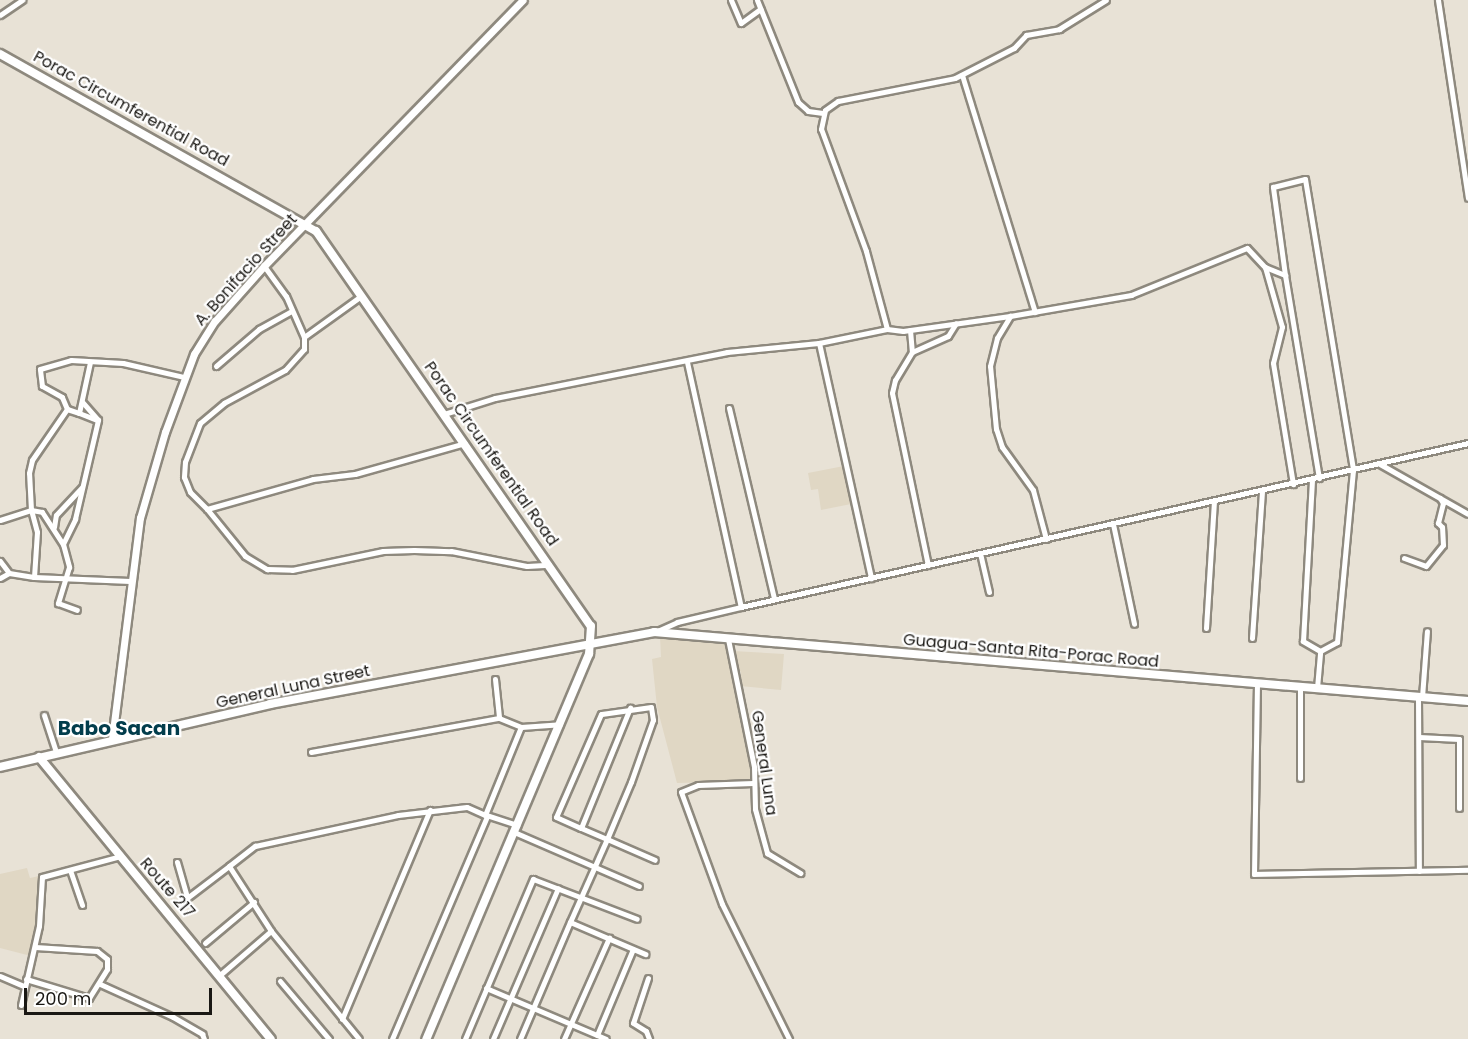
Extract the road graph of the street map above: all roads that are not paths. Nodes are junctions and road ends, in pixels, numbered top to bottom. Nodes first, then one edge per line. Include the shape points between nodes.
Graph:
1 (22, 0) edge
2 (523, 0) edge
3 (731, 0) edge
4 (757, 0) edge
5 (1106, 0) edge
6 (1438, 0) edge
7 (760, 9) junction
8 (0, 15) edge
9 (0, 54) edge
10 (962, 75) junction
11 (823, 113) junction
12 (1468, 198) edge
13 (306, 223) junction
14 (264, 266) junction
15 (1265, 267) junction
16 (1285, 274) junction
17 (362, 295) junction
18 (291, 311) junction
19 (1035, 312) junction
20 (1010, 316) junction
21 (956, 323) junction
22 (887, 329) junction
23 (910, 330) junction
24 (304, 337) junction
25 (819, 344) junction
26 (912, 352) junction
27 (90, 362) junction
28 (687, 362) junction
29 (216, 366) dead end
30 (184, 377) junction
31 (83, 404) junction
32 (729, 408) dead end
33 (67, 409) junction
34 (79, 413) junction
35 (444, 414) junction
36 (98, 420) junction
37 (465, 443) junction
38 (1468, 444) edge
39 (1378, 463) junction
40 (1353, 470) junction
41 (1319, 478) junction
42 (1312, 480) junction
43 (1293, 484) junction
44 (82, 486) junction
45 (1262, 490) junction
46 (1440, 498) junction
47 (1214, 501) junction
48 (207, 509) junction
49 (31, 510) junction
50 (1468, 514) edge
51 (0, 520) edge
52 (1113, 525) junction
53 (54, 527) junction
54 (1046, 539) junction
55 (63, 544) junction
56 (980, 554) junction
57 (1404, 558) dead end
58 (0, 561) edge
59 (551, 564) junction
60 (928, 565) junction
61 (9, 573) junction
62 (34, 577) junction
63 (0, 578) edge
64 (871, 578) junction
65 (66, 579) junction
66 (130, 581) junction
67 (989, 592) dead end
68 (774, 599) junction
69 (741, 607) junction
70 (77, 610) dead end
71 (1134, 624) dead end
72 (1206, 628) dead end
73 (1426, 631) dead end
74 (654, 632) junction
75 (1252, 638) dead end
76 (729, 639) junction
77 (592, 641) junction
78 (1320, 651) junction
79 (495, 679) dead end
80 (1257, 683) junction
81 (1300, 687) junction
82 (1317, 688) junction
83 (1420, 697) junction
84 (1468, 701) edge
85 (630, 708) junction
86 (44, 715) dead end
87 (499, 718) junction
88 (560, 724) junction
89 (521, 727) junction
90 (1419, 737) junction
91 (112, 739) junction
92 (311, 752) dead end
93 (56, 753) junction
94 (39, 757) junction
95 (0, 767) edge
96 (1300, 778) dead end
97 (753, 783) junction
98 (1459, 808) dead end
99 (430, 810) junction
100 (486, 815) junction
101 (516, 828) junction
102 (580, 828) junction
103 (607, 839) junction
104 (121, 856) junction
105 (655, 860) dead end
106 (177, 862) dead end
107 (229, 866) junction
108 (594, 867) junction
109 (70, 870) junction
110 (1468, 870) edge
111 (1419, 871) junction
112 (800, 873) dead end
113 (639, 886) dead end
114 (558, 888) junction
115 (580, 898) junction
116 (254, 902) junction
117 (82, 905) dead end
118 (637, 919) dead end
119 (570, 922) junction
120 (271, 931) junction
121 (609, 938) junction
122 (205, 943) dead end
123 (35, 947) junction
124 (633, 949) junction
125 (645, 954) dead end
126 (221, 974) junction
127 (0, 976) edge
128 (648, 978) dead end
129 (280, 981) dead end
130 (25, 982) junction
131 (100, 984) junction
132 (486, 988) junction
133 (511, 998) junction
134 (21, 1005) dead end
135 (534, 1008) junction
136 (342, 1019) junction
137 (571, 1024) junction
138 (597, 1035) junction
139 (204, 1039) edge
140 (271, 1039) edge
141 (329, 1039) edge
142 (359, 1039) edge
143 (392, 1039) edge
144 (426, 1039) edge
145 (465, 1039) edge
146 (493, 1039) edge
147 (520, 1039) edge
148 (564, 1039) edge
149 (606, 1039) edge
150 (649, 1039) edge
151 (789, 1039) edge

1 - 8 street
2 - 13 street, A. Bonifacio Street
3 - 7 street via 741,23
4 - 7 street
5 - 10 street via 1059,29 1026,36 1014,48
6 - 12 street
7 - 11 street via 802,109
9 - 13 main road, Porac Circumferential Road
10 - 11 street via 928,86 838,101
10 - 19 street
11 - 22 street via 821,129 866,251
13 - 14 street, A. Bonifacio Street
13 - 17 main road, Porac Circumferential Road via 331,248
14 - 18 street via 283,291
14 - 30 street, A. Bonifacio Street via 209,329
15 - 16 street
15 - 19 street via 1247,248 1131,295
15 - 43 street via 1282,327 1273,363
16 - 40 street via 1273,187 1305,179
16 - 41 street
17 - 24 street
17 - 35 main road, Porac Circumferential Road
18 - 24 street
18 - 29 street via 249,337
19 - 20 street
20 - 21 street
20 - 54 street via 997,338 990,366 996,429 1002,447 1034,490
21 - 23 street
21 - 26 street via 948,336
22 - 23 street
22 - 25 street
23 - 26 street
24 - 48 street via 304,349 285,370 224,403 200,423 185,462 184,477 190,492
25 - 28 street via 727,352
25 - 64 street
26 - 60 street via 895,380 892,393
27 - 30 street via 123,363
27 - 31 street
27 - 33 street via 72,360 39,371 42,386 62,397
28 - 35 street via 495,398
28 - 69 street
30 - 66 street, A. Bonifacio Street via 149,483
31 - 34 street
31 - 36 street
32 - 68 street
33 - 34 street
33 - 49 street via 32,460
34 - 36 street
35 - 37 main road, Porac Circumferential Road
36 - 44 street
37 - 48 street
37 - 59 main road, Porac Circumferential Road
38 - 39 street
39 - 40 street
39 - 46 street
40 - 41 street
40 - 78 street via 1337,642
41 - 42 street
42 - 43 street
42 - 78 street via 1303,641
43 - 45 street
44 - 53 street via 56,515
44 - 55 street via 71,532
45 - 47 street
45 - 75 street
46 - 50 street
46 - 57 street via 1443,503 1437,523 1442,527 1443,545 1426,566
47 - 52 street
47 - 72 street
48 - 59 street via 246,556 267,569 292,570 383,551 414,550 451,551 527,566
49 - 51 street
49 - 53 street via 42,513
49 - 62 street via 37,532
52 - 54 street
52 - 71 street
53 - 55 street
54 - 56 street
55 - 65 street via 69,567
56 - 60 street
56 - 67 street
58 - 61 street
59 - 77 main road, Porac Circumferential Road via 589,622
60 - 64 street
61 - 62 street
61 - 63 street
62 - 65 street
64 - 68 street
65 - 66 street
65 - 70 street via 57,603
66 - 91 street, A. Bonifacio Street
68 - 69 street
69 - 74 street via 677,622
73 - 83 street
74 - 76 main road, Guagua-Santa Rita-Porac Road
74 - 77 main road, Guagua-Santa Rita-Porac Road
76 - 80 main road, Guagua-Santa Rita-Porac Road
76 - 97 street, General Luna via 754,767
77 - 88 main road
77 - 91 main road, General Luna Street
78 - 82 street
79 - 87 street
80 - 81 main road, Guagua-Santa Rita-Porac Road
80 - 111 street via 1254,874
81 - 82 main road, Guagua-Santa Rita-Porac Road
81 - 96 street
82 - 83 main road, Guagua-Santa Rita-Porac Road
83 - 84 main road, Guagua-Santa Rita-Porac Road
83 - 90 street
85 - 102 street
85 - 102 street via 601,714 556,817
85 - 103 street via 651,707 652,720
86 - 93 street
87 - 89 street
87 - 92 street
88 - 89 street
88 - 101 main road
89 - 100 street
90 - 98 street via 1459,740
90 - 111 street
91 - 93 main road, General Luna Street
93 - 94 main road, General Luna Street
94 - 95 main road, General Luna Street
94 - 104 main road, Route 217
97 - 112 street, General Luna via 755,809 767,853
97 - 151 street via 698,785 681,792 722,904
99 - 100 street via 467,807
99 - 107 street via 255,846
99 - 136 street
100 - 101 street
100 - 143 street
101 - 108 street
101 - 144 main road
102 - 103 street
103 - 105 street
103 - 108 street
104 - 109 street
104 - 126 main road, Route 217
106 - 107 street via 187,898
107 - 116 street
108 - 113 street
108 - 115 street
109 - 117 street
109 - 123 street via 42,877
110 - 111 street
114 - 115 street
114 - 132 street via 532,880
114 - 133 street
115 - 118 street
115 - 119 street
116 - 120 street
116 - 122 street
119 - 121 street
119 - 135 street
120 - 126 street
120 - 136 street
121 - 124 street
121 - 137 street
123 - 130 street
123 - 131 street via 103,953 107,969
124 - 125 street
124 - 138 street
126 - 140 main road, Route 217
127 - 130 street
128 - 150 street via 633,1023 646,1031
129 - 141 street
130 - 131 street via 89,998
130 - 134 street
131 - 139 street via 173,1017
132 - 133 street
132 - 145 street
133 - 135 street
133 - 146 street
135 - 137 street
135 - 147 street
136 - 142 street
137 - 138 street
137 - 148 street
138 - 149 street

